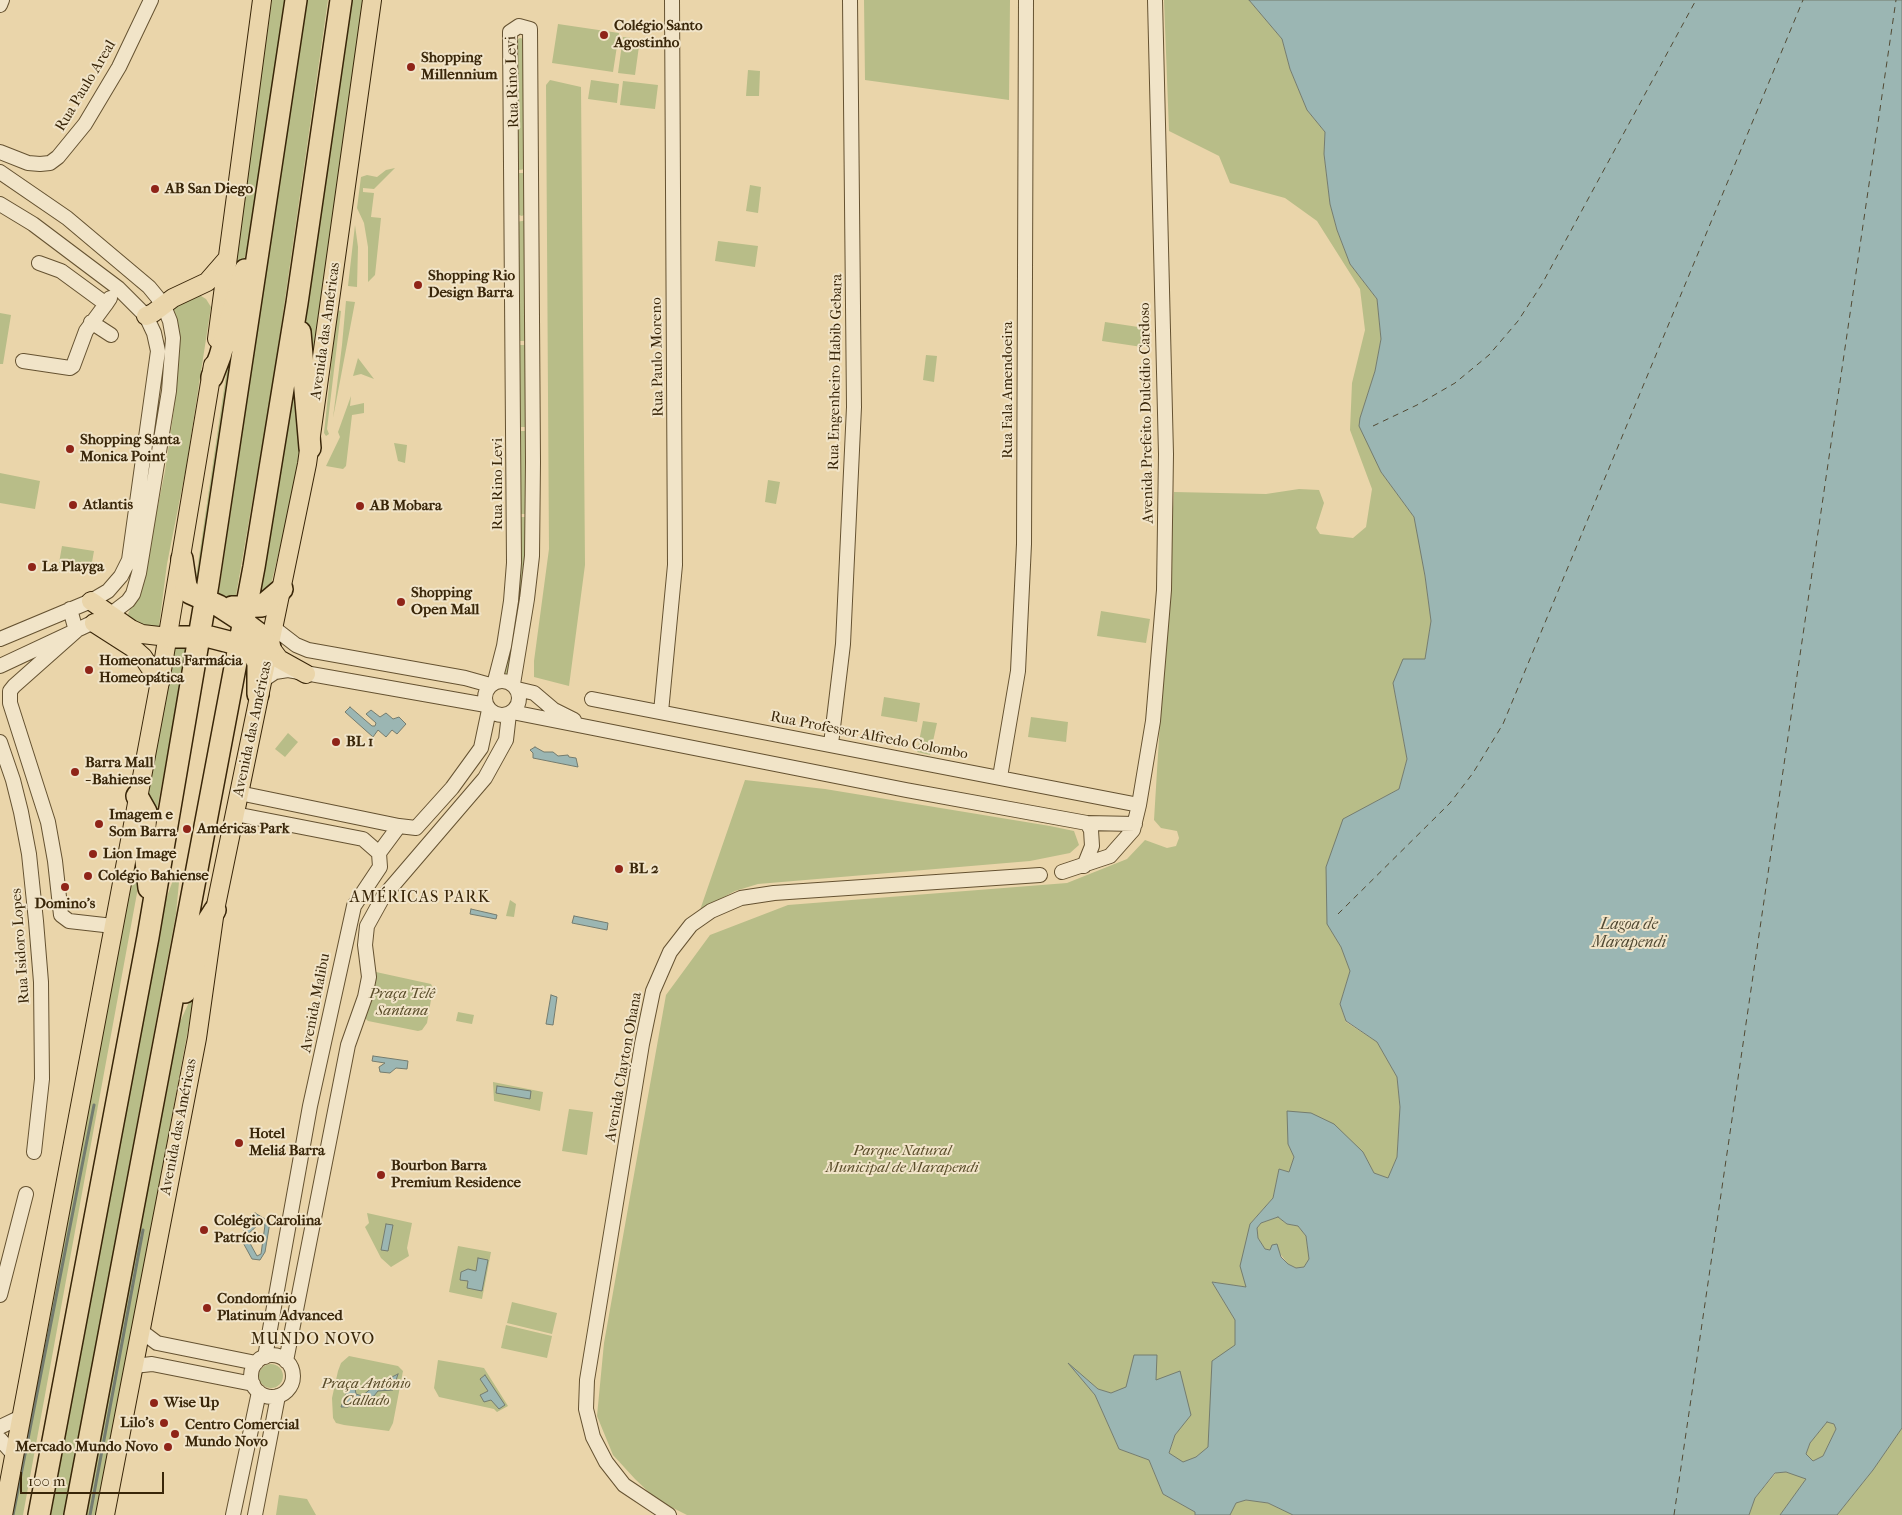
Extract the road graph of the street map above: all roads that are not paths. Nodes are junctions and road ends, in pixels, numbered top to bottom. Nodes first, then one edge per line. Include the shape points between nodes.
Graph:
1 (2, 0) edge
2 (151, 0) edge
3 (262, 0) edge
4 (296, 0) edge
5 (340, 0) edge
6 (372, 0) edge
7 (672, 0) edge
8 (850, 0) edge
9 (1026, 0) edge
10 (1154, 0) edge
11 (0, 5) edge
12 (0, 152) edge
13 (0, 172) edge
14 (266, 201) junction
15 (0, 204) edge
16 (531, 216) junction
17 (513, 217) junction
18 (227, 259) junction
19 (39, 263) dead end
20 (131, 272) junction
21 (118, 288) junction
22 (197, 288) junction
23 (297, 302) junction
24 (106, 304) junction
25 (163, 304) junction
26 (222, 304) junction
27 (146, 316) junction
28 (91, 322) junction
29 (111, 335) dead end
30 (23, 361) dead end
31 (212, 377) junction
32 (310, 448) junction
33 (182, 559) junction
34 (282, 589) junction
35 (91, 601) junction
36 (212, 603) junction
37 (70, 609) junction
38 (115, 612) junction
39 (244, 614) junction
40 (94, 623) junction
41 (76, 632) junction
42 (200, 635) junction
43 (168, 637) junction
44 (272, 638) junction
45 (0, 639) edge
46 (238, 643) junction
47 (0, 666) edge
48 (306, 674) junction
49 (160, 683) junction
50 (492, 683) junction
51 (515, 686) junction
52 (260, 687) junction
53 (592, 698) dead end
54 (488, 708) junction
55 (661, 712) junction
56 (511, 713) junction
57 (590, 728) junction
58 (0, 742) edge
59 (830, 744) junction
60 (1000, 778) junction
61 (240, 793) junction
62 (137, 796) junction
63 (1140, 805) junction
64 (235, 814) junction
65 (1087, 823) junction
66 (1135, 824) junction
67 (399, 826) junction
68 (416, 828) junction
69 (430, 841) junction
70 (379, 853) junction
71 (1084, 866) junction
72 (380, 867) junction
73 (1062, 872) dead end
74 (1040, 874) dead end
75 (398, 880) junction
76 (215, 910) junction
77 (113, 926) junction
78 (148, 937) junction
79 (164, 1046) junction
80 (310, 1106) junction
81 (334, 1116) junction
82 (305, 1139) junction
83 (328, 1142) junction
84 (34, 1152) dead end
85 (26, 1194) dead end
86 (288, 1227) junction
87 (309, 1234) junction
88 (0, 1295) edge
89 (141, 1331) junction
90 (260, 1360) junction
91 (286, 1361) junction
92 (134, 1366) junction
93 (256, 1388) junction
94 (278, 1396) junction
95 (21, 1417) junction
96 (0, 1427) edge
97 (0, 1439) edge
98 (14, 1455) junction
99 (39, 1512) edge
100 (3, 1515) edge
101 (75, 1515) edge
102 (105, 1515) edge
103 (234, 1515) edge
104 (255, 1515) edge
105 (668, 1515) edge

1 - 11 street
2 - 12 street, Rua Paulo Areal via 119,67 85,124 58,157 50,162 28,163
3 - 18 main road
4 - 14 highway
5 - 23 highway, Avenida das Américas
6 - 32 main road, Avenida das Américas
7 - 55 street, Rua Paulo Moreno via 675,565
8 - 59 street, Rua Engenheiro Habib Gebara via 854,406 843,644
9 - 60 street, Rua Fala Amendoeira via 1024,544 1018,671
10 - 63 street, Avenida Prefeito Dulcídio Cardoso via 1166,454 1164,590 1153,721
13 - 20 street via 67,218
14 - 31 highway via 258,215 252,248
14 - 36 highway
15 - 21 street via 33,224
16 - 17 street
16 - 17 street, Rua Rino Levi via 530,29 519,26 510,32
16 - 51 street, Rua Rino Levi via 532,556
17 - 50 street, Rua Rino Levi via 514,563 505,637
18 - 22 main road via 207,282
18 - 26 main road
19 - 24 street via 61,271
20 - 21 street
20 - 25 street
21 - 24 street
21 - 27 street
22 - 25 main road
22 - 26 main road
23 - 32 highway
23 - 39 highway, Avenida das Américas
24 - 28 street
25 - 27 main road
25 - 38 street via 173,338 169,391 136,585 128,601
26 - 31 main road
27 - 35 street via 158,351 129,560 122,576 108,591
28 - 29 street
28 - 30 street via 73,366
31 - 33 main road
32 - 34 main road, Avenida das Américas
33 - 36 highway via 188,590
33 - 43 main road
34 - 39 highway via 262,606
34 - 44 main road, Avenida das Américas
35 - 37 street
35 - 38 main road
36 - 39 highway
36 - 42 highway
37 - 41 street
37 - 45 street
38 - 40 street
38 - 43 main road via 131,629 142,634
39 - 44 highway via 258,634
39 - 46 highway, Avenida das Américas
40 - 41 street
40 - 49 main road via 143,657
41 - 47 street
41 - 77 street via 14,686 10,696 11,708 48,822 56,861 61,915 69,921
42 - 43 highway
42 - 46 highway
42 - 78 highway
43 - 49 main road
44 - 48 main road via 279,659
44 - 50 street via 308,650
44 - 52 main road, Avenida das Américas
46 - 52 highway via 255,655
46 - 79 highway, Avenida das Américas
48 - 52 street via 280,670
48 - 54 street
49 - 62 main road
50 - 51 street via 504,680
50 - 54 street via 484,694
51 - 56 street via 519,701
51 - 57 street via 534,693 554,710
52 - 61 main road, Avenida das Américas
53 - 55 street, Rua Professor Alfredo Colombo
54 - 56 street via 497,715
54 - 68 street via 481,748 452,788
55 - 59 street, Rua Professor Alfredo Colombo
56 - 57 street
56 - 69 street via 506,740 485,778
57 - 65 street
58 - 84 street, Rua Isidoro Lopes via 21,812 36,921 41,982 42,1079
59 - 60 street, Rua Professor Alfredo Colombo
60 - 63 street, Rua Professor Alfredo Colombo
61 - 64 main road, Avenida das Américas
61 - 67 street
62 - 77 main road
62 - 78 highway via 146,818
63 - 66 street, Avenida Prefeito Dulcídio Cardoso
64 - 70 street via 363,839
64 - 76 main road, Avenida das Américas
65 - 66 street
65 - 71 street via 1092,846
66 - 71 street via 1116,851
67 - 68 street
67 - 70 street
68 - 69 street
69 - 75 street
70 - 72 street
71 - 73 street
72 - 75 street
72 - 80 street, Avenida Malibu via 354,906
74 - 105 street, Avenida Clayton Ohana via 742,898 711,911 691,925 670,952 653,991 642,1044 587,1380 586,1409 593,1437 606,1462 624,1485
75 - 81 street via 376,907 367,926 365,945 369,977 348,1045
76 - 79 highway via 208,921 175,1024
76 - 89 main road, Avenida das Américas via 197,1038
77 - 95 main road
78 - 99 highway
79 - 101 highway, Avenida das Américas
80 - 81 street via 318,1113
80 - 82 street, Avenida Malibu
81 - 83 street
82 - 83 street via 317,1138
82 - 86 street, Avenida Malibu
83 - 87 street
85 - 88 street
86 - 87 street
86 - 90 street, Avenida Malibu
87 - 91 street
89 - 90 street via 157,1343
89 - 92 main road, Avenida das Américas
90 - 91 street via 278,1356
90 - 93 street via 252,1372
91 - 94 street via 292,1371 292,1379 286,1391
92 - 93 street via 152,1364
92 - 102 main road, Avenida das Américas
93 - 94 street via 268,1396
93 - 103 street
94 - 104 street
95 - 96 street
95 - 98 main road
97 - 98 street
98 - 100 main road

